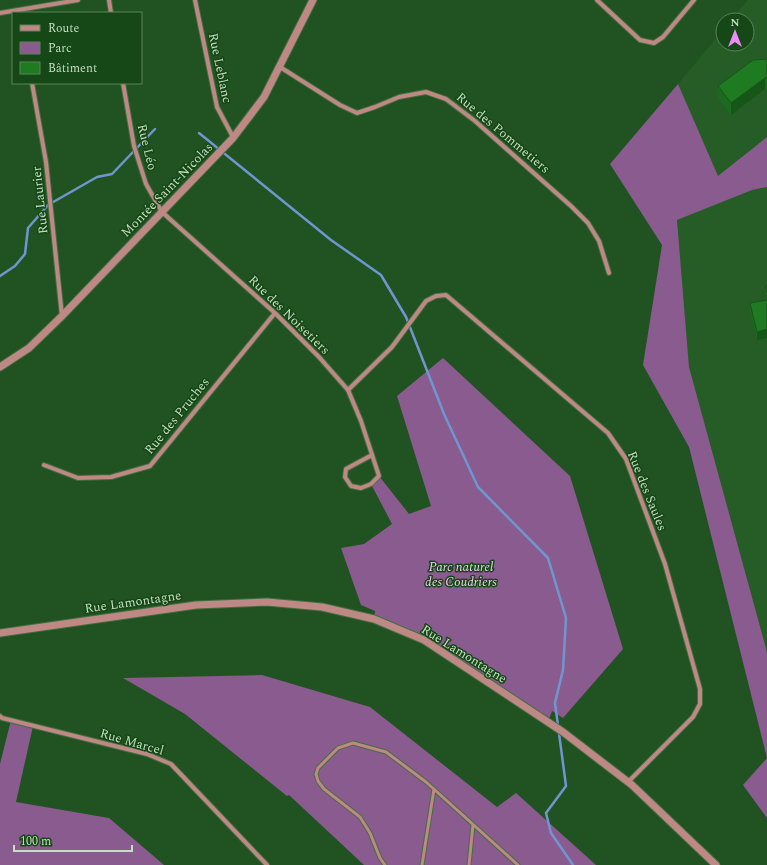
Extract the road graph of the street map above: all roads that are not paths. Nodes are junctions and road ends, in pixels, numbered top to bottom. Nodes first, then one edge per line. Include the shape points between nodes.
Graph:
1 (78, 0) edge
2 (108, 0) edge
3 (196, 0) edge
4 (313, 0) edge
5 (597, 0) edge
6 (694, 0) edge
7 (20, 11) edge
8 (111, 12) edge
9 (0, 13) edge
10 (280, 67) junction
11 (32, 84) edge
12 (123, 84) edge
13 (233, 138) junction
14 (162, 212) junction
15 (609, 273) dead end
16 (274, 313) junction
17 (62, 316) junction
18 (0, 367) edge
19 (348, 390) junction
20 (372, 455) junction
21 (44, 465) dead end
22 (0, 633) edge
23 (0, 716) edge
24 (628, 782) junction
25 (434, 789) junction
26 (473, 825) junction
27 (267, 865) edge
28 (385, 865) edge
29 (422, 865) edge
30 (468, 865) edge
31 (518, 865) edge
32 (716, 865) edge

1 - 7 street
2 - 8 street
3 - 13 street, Rue Leblanc via 217,106
4 - 10 street, Montée Saint-Nicolas
5 - 6 street via 640,40 654,43 663,37
7 - 9 street
10 - 13 street, Montée Saint-Nicolas via 264,97
10 - 15 street, Rue des Pommetiers via 340,106 357,113 399,97 426,92 446,98 588,223 599,241
11 - 17 street, Rue Laurier via 46,162
12 - 14 street, Rue Léo via 134,146 146,184
13 - 14 street, Montée Saint-Nicolas
14 - 16 street, Rue des Noisetiers
14 - 17 street, Montée Saint-Nicolas
16 - 19 street, Rue des Noisetiers
16 - 21 street, Rue des Pruches via 150,466 111,477 78,478
17 - 18 street, Montée Saint-Nicolas via 29,348
19 - 20 street, Rue des Noisetiers
19 - 24 street, Rue des Saules via 392,347 426,302 436,296 446,295 608,433 626,459 665,564 700,689 700,704 693,717
20 - 20 street, Rue des Noisetiers via 346,469 345,476 351,486 361,488 371,484 379,476
22 - 24 street, Rue Lamontagne via 196,605 267,602 322,607 374,619 424,640 563,732
23 - 27 street, Rue Marcel via 147,754 170,764
24 - 32 street, Rue Lamontagne
25 - 26 lane
25 - 28 lane via 386,752 353,743 338,748 318,768 318,781 324,789 360,817
25 - 29 lane
26 - 30 lane
26 - 31 lane

